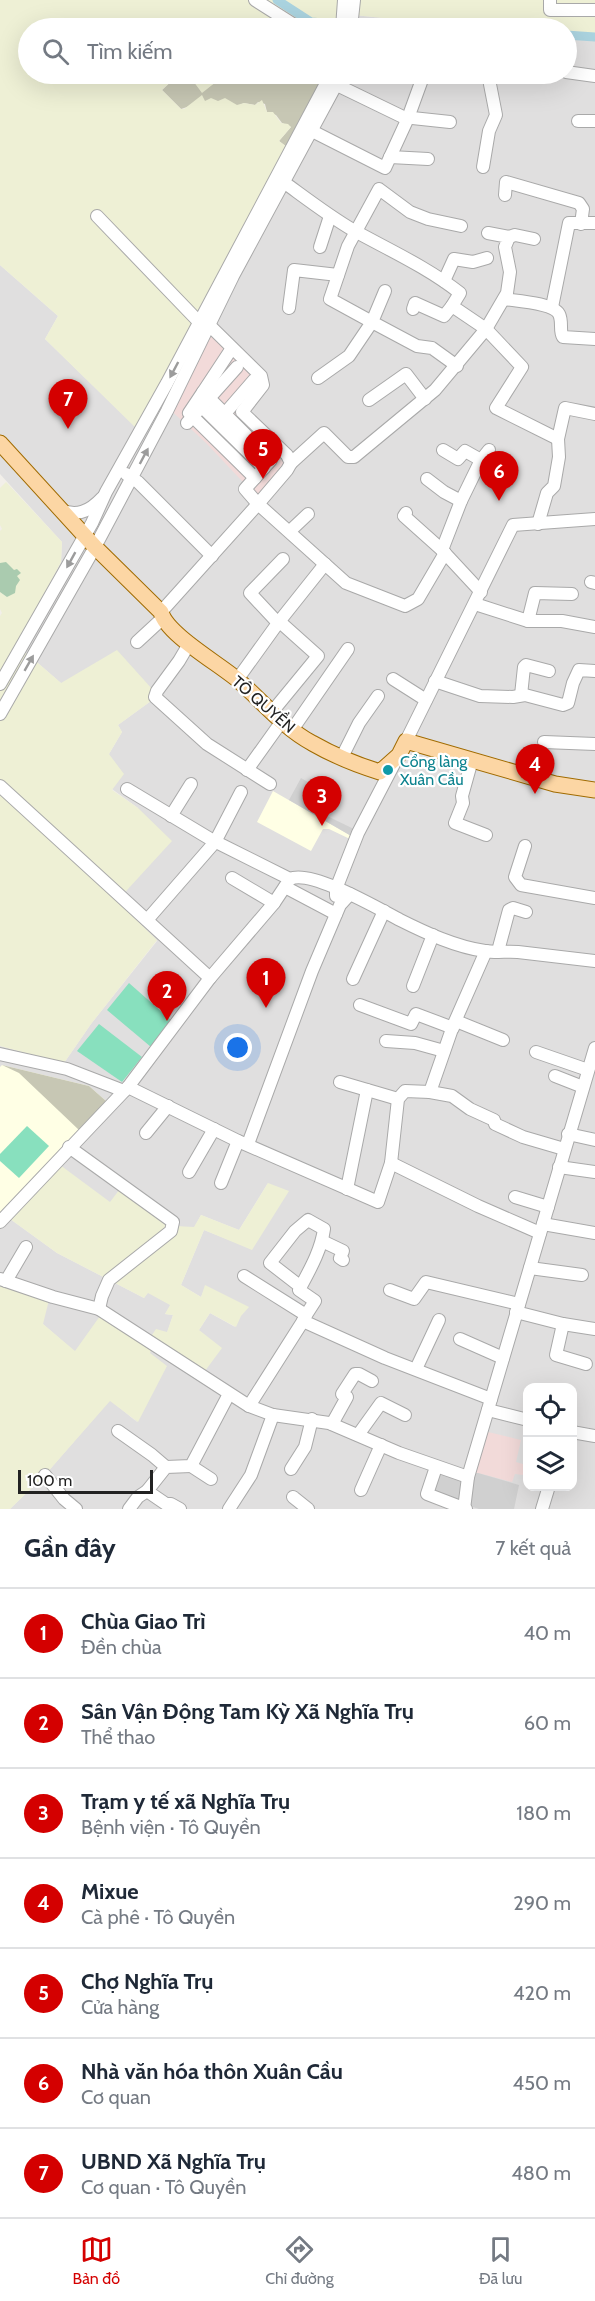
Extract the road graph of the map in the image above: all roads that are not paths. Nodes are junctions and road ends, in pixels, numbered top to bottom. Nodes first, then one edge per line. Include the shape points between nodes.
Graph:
1 (255, 0) edge
2 (344, 0) edge
3 (354, 0) edge
4 (550, 0) edge
5 (595, 10) edge
6 (283, 18) edge
7 (343, 18) edge
8 (352, 18) edge
9 (577, 73) edge
10 (595, 76) edge
11 (332, 84) edge
12 (333, 84) edge
13 (348, 84) edge
14 (420, 84) edge
15 (490, 84) edge
16 (408, 118) junction
17 (578, 121) dead end
18 (595, 121) edge
19 (450, 122) dead end
20 (312, 131) junction
21 (428, 159) dead end
22 (387, 162) junction
23 (483, 167) dead end
24 (280, 181) junction
25 (379, 189) junction
26 (504, 195) dead end
27 (97, 216) dead end
28 (330, 216) junction
29 (595, 223) edge
30 (581, 224) junction
31 (461, 226) dead end
32 (355, 231) junction
33 (488, 233) dead end
34 (509, 237) junction
35 (534, 239) dead end
36 (320, 247) dead end
37 (487, 258) dead end
38 (338, 275) junction
39 (444, 280) junction
40 (385, 291) dead end
41 (504, 299) junction
42 (452, 306) junction
43 (552, 307) junction
44 (289, 308) dead end
45 (412, 309) dead end
46 (203, 322) junction
47 (372, 322) junction
48 (486, 329) junction
49 (595, 339) edge
50 (232, 348) junction
51 (457, 366) junction
52 (237, 367) dead end
53 (318, 378) dead end
54 (254, 380) dead end
55 (209, 392) junction
56 (425, 399) junction
57 (369, 400) dead end
58 (595, 414) edge
59 (225, 426) junction
60 (558, 439) junction
61 (0, 443) edge
62 (241, 446) junction
63 (443, 450) dead end
64 (252, 458) junction
65 (291, 463) junction
66 (118, 470) junction
67 (259, 473) junction
68 (132, 477) junction
69 (427, 479) dead end
70 (106, 492) junction
71 (461, 501) junction
72 (258, 504) junction
73 (59, 509) junction
74 (406, 513) dead end
75 (308, 514) dead end
76 (595, 519) edge
77 (538, 524) junction
78 (290, 531) junction
79 (85, 534) junction
80 (95, 547) junction
81 (443, 552) junction
82 (212, 556) junction
83 (283, 559) dead end
84 (325, 564) junction
85 (573, 594) dead end
86 (478, 598) junction
87 (162, 615) junction
88 (528, 621) junction
89 (279, 623) junction
90 (595, 627) edge
91 (137, 642) dead end
92 (189, 644) junction
93 (348, 649) dead end
94 (549, 671) dead end
95 (595, 672) edge
96 (393, 679) dead end
97 (237, 680) junction
98 (435, 681) junction
99 (0, 684) edge
100 (521, 695) junction
101 (378, 696) dead end
102 (426, 700) junction
103 (0, 714) edge
104 (282, 721) junction
105 (406, 741) junction
106 (544, 742) dead end
107 (595, 744) edge
108 (342, 757) junction
109 (472, 760) junction
110 (247, 770) junction
111 (384, 774) junction
112 (191, 784) dead end
113 (270, 784) dead end
114 (0, 786) edge
115 (127, 789) dead end
116 (595, 790) edge
117 (241, 792) dead end
118 (171, 816) junction
119 (486, 835) dead end
120 (215, 842) junction
121 (525, 846) dead end
122 (232, 878) dead end
123 (288, 883) junction
124 (336, 889) junction
125 (350, 894) junction
126 (595, 898) edge
127 (273, 903) junction
128 (338, 909) junction
129 (384, 911) junction
130 (526, 912) dead end
131 (147, 920) junction
132 (433, 935) junction
133 (492, 951) junction
134 (595, 961) edge
135 (210, 978) junction
136 (353, 979) dead end
137 (413, 986) dead end
138 (360, 1005) dead end
139 (454, 1024) junction
140 (503, 1040) dead end
141 (386, 1041) dead end
142 (595, 1048) edge
143 (444, 1051) junction
144 (536, 1052) dead end
145 (0, 1054) edge
146 (588, 1070) junction
147 (555, 1076) dead end
148 (340, 1082) dead end
149 (126, 1089) junction
150 (582, 1089) junction
151 (367, 1090) junction
152 (430, 1092) junction
153 (595, 1096) edge
154 (398, 1099) junction
155 (168, 1106) junction
156 (214, 1129) junction
157 (147, 1132) dead end
158 (568, 1134) junction
159 (595, 1140) edge
160 (243, 1143) junction
161 (564, 1149) junction
162 (64, 1150) junction
163 (391, 1162) junction
164 (559, 1167) junction
165 (189, 1172) dead end
166 (595, 1172) edge
167 (221, 1183) dead end
168 (347, 1189) junction
169 (515, 1197) dead end
170 (548, 1208) junction
171 (0, 1222) edge
172 (542, 1228) junction
173 (595, 1233) edge
174 (322, 1241) junction
175 (26, 1247) dead end
176 (343, 1260) dead end
177 (530, 1268) junction
178 (582, 1275) dead end
179 (244, 1276) dead end
180 (3, 1280) edge
181 (301, 1287) junction
182 (390, 1290) dead end
183 (518, 1308) junction
184 (99, 1309) junction
185 (305, 1318) junction
186 (439, 1320) dead end
187 (563, 1324) junction
188 (595, 1329) edge
189 (460, 1339) dead end
190 (503, 1358) junction
191 (586, 1364) dead end
192 (416, 1370) junction
193 (372, 1381) dead end
194 (229, 1394) junction
195 (490, 1405) junction
196 (249, 1406) junction
197 (273, 1415) junction
198 (405, 1415) dead end
199 (523, 1418) edge
200 (312, 1419) junction
201 (332, 1424) junction
202 (118, 1431) dead end
203 (577, 1433) edge
204 (358, 1435) junction
205 (595, 1436) edge
206 (381, 1445) junction
207 (191, 1466) junction
208 (166, 1467) junction
209 (436, 1467) junction
210 (291, 1469) dead end
211 (45, 1475) dead end
212 (468, 1477) junction
213 (211, 1479) dead end
214 (361, 1490) dead end
215 (147, 1491) junction
216 (547, 1491) edge
217 (293, 1497) dead end
218 (76, 1509) edge
219 (129, 1509) edge
220 (180, 1509) edge
221 (229, 1509) edge
222 (308, 1509) edge
223 (465, 1509) edge
224 (542, 1509) edge

1 - 6 street
2 - 7 street
3 - 8 street
4 - 5 street via 550,10
9 - 10 street
11 - 24 street
12 - 20 street
13 - 16 street
14 - 16 street
15 - 23 street via 496,115
16 - 19 street
16 - 22 street
17 - 18 street
20 - 22 street
20 - 24 street
21 - 22 street
22 - 25 street
24 - 28 street
24 - 46 street via 233,276
25 - 31 street via 410,212
25 - 32 street
26 - 30 street via 506,182 579,203 583,209
27 - 46 street
28 - 32 street
28 - 36 street
29 - 30 street
30 - 43 street via 569,223
32 - 38 street
32 - 39 street
33 - 34 street
34 - 35 street
34 - 41 street via 505,253 509,279
37 - 39 street via 473,262 454,259
38 - 44 street via 289,269
38 - 47 street via 330,299
39 - 42 street via 460,293
40 - 47 street
41 - 43 street
41 - 48 street
42 - 45 street via 444,316 415,303
42 - 48 street
43 - 49 street via 560,315 563,337
46 - 50 street
46 -> 66 street
68 -> 46 street
47 - 51 street via 417,346 432,348
47 - 53 street via 349,356
48 - 51 street
48 - 60 street via 522,367 496,408
50 - 55 street
50 - 59 street via 261,376 263,385
51 - 56 street
52 - 55 street
54 - 59 street
55 - 59 street
55 - 59 street
55 - 59 street via 189,413 190,420
56 - 57 street via 406,374
56 - 65 street via 354,457 348,457 324,432
58 - 60 street via 565,408
59 - 62 street
59 - 62 street
59 - 65 street via 287,455
60 - 77 street via 554,486 547,493
61 - 73 main road, TÔ QUYỀN
62 - 64 street
62 - 64 street
63 - 71 street via 458,459 465,451 485,455
64 - 67 street
64 - 67 street via 271,460
65 - 72 street
66 - 68 street
66 - 70 street
67 - 72 street via 244,489
68 - 80 street
68 - 82 street
69 - 71 street
70 - 73 street via 86,511 73,514
70 - 79 street
71 - 81 street
72 - 78 street
72 - 82 street
73 - 79 main road, TÔ QUYỀN
74 - 81 street via 404,516
75 - 78 street
76 - 77 street
77 - 86 street via 513,525
78 - 84 street
79 - 80 main road, TÔ QUYỀN
79 -> 99 street
80 - 87 main road, TÔ QUYỀN
103 -> 80 street
81 - 84 street via 418,599 405,606 346,583
81 - 86 street
82 - 87 street
83 - 89 street via 247,595
84 - 89 street
85 - 88 street via 535,593
86 - 88 street
86 - 98 street
87 - 91 street
87 - 92 main road, TÔ QUYỀN
88 - 90 street via 562,621
89 - 97 street
89 - 104 street via 318,656
92 - 97 main road, TÔ QUYỀN
92 - 110 street via 155,697 207,744
93 - 104 street via 314,710
94 - 100 street via 526,665
95 - 100 street via 579,670 566,705
96 - 102 street
97 - 104 main road, TÔ QUYỀN
98 - 100 street via 480,696
98 - 102 street
101 - 108 street via 358,723
102 - 105 street
104 - 108 main road, TÔ QUYỀN via 312,743
104 - 110 street
105 - 109 main road
105 - 111 main road
106 - 107 street
108 - 111 main road, TÔ QUYỀN
109 - 116 main road via 555,784
109 - 119 street via 455,823
110 - 113 street
111 - 124 street
112 - 118 street
114 - 131 street
115 - 118 street
117 - 120 street
118 - 120 street
120 - 123 street
120 - 131 street
121 - 126 street via 515,877 521,885
122 - 127 street
123 - 124 street via 300,876
123 - 127 street
123 - 128 street
124 - 125 street
124 - 128 street
125 - 128 street
125 - 129 street
127 - 135 street
128 - 160 street
129 - 132 street
129 - 136 street
130 - 133 street via 509,910
131 - 135 street
132 - 133 street
132 - 137 street
133 - 134 street
133 - 139 street
135 - 149 street
138 - 139 street via 411,1024 416,1014
139 - 140 street
139 - 143 street
141 - 143 street
142 - 146 street
143 - 152 street
144 - 146 street
145 - 149 street via 67,1069
146 - 150 street
147 - 150 street
148 - 151 street
149 - 155 street
149 - 162 street
150 - 153 street
150 - 158 street
151 - 154 street
151 - 168 street
152 - 154 street via 405,1091
152 - 161 street via 452,1096 523,1137
154 - 163 street
155 - 156 street
155 - 157 street
156 - 160 street
156 - 165 street
158 - 159 street
158 - 161 street
160 - 167 street
160 - 168 street
161 - 164 street
162 - 171 street
162 - 184 street via 173,1222 171,1231 109,1280
163 - 168 street via 378,1202
163 - 172 street via 478,1206
164 - 166 street
164 - 170 street
169 - 170 street
170 - 172 street
172 - 173 street
172 - 177 street
174 - 176 street via 343,1251
174 - 181 street
174 - 181 street via 324,1229 308,1220 303,1222 270,1263
175 - 180 street
177 - 178 street
177 - 183 street
179 - 185 street
180 - 184 street
181 - 185 street via 299,1290 315,1301
182 - 183 street via 414,1299 426,1282
183 - 187 street
183 - 190 street
184 - 194 street
185 - 192 street
185 - 196 street
186 - 192 street
187 - 188 street
187 - 191 street via 555,1355
189 - 190 street
190 - 195 street
192 - 195 street
193 - 201 street via 355,1374 342,1394 347,1397
194 - 196 street
194 - 207 street
195 - 199 street
195 - 212 street
196 - 197 street
197 - 200 street
197 - 221 street via 251,1475
198 - 204 street via 381,1403
200 - 201 street
200 - 210 street via 305,1447
201 - 204 street
202 - 208 street
203 - 205 street
204 - 206 street
206 - 209 street
206 - 214 street
207 - 208 street
207 - 213 street
208 - 215 street
209 - 212 street
209 - 223 street via 427,1494
211 - 218 street
212 - 223 street
215 - 219 street
215 - 220 street
216 - 224 street
217 - 222 street

